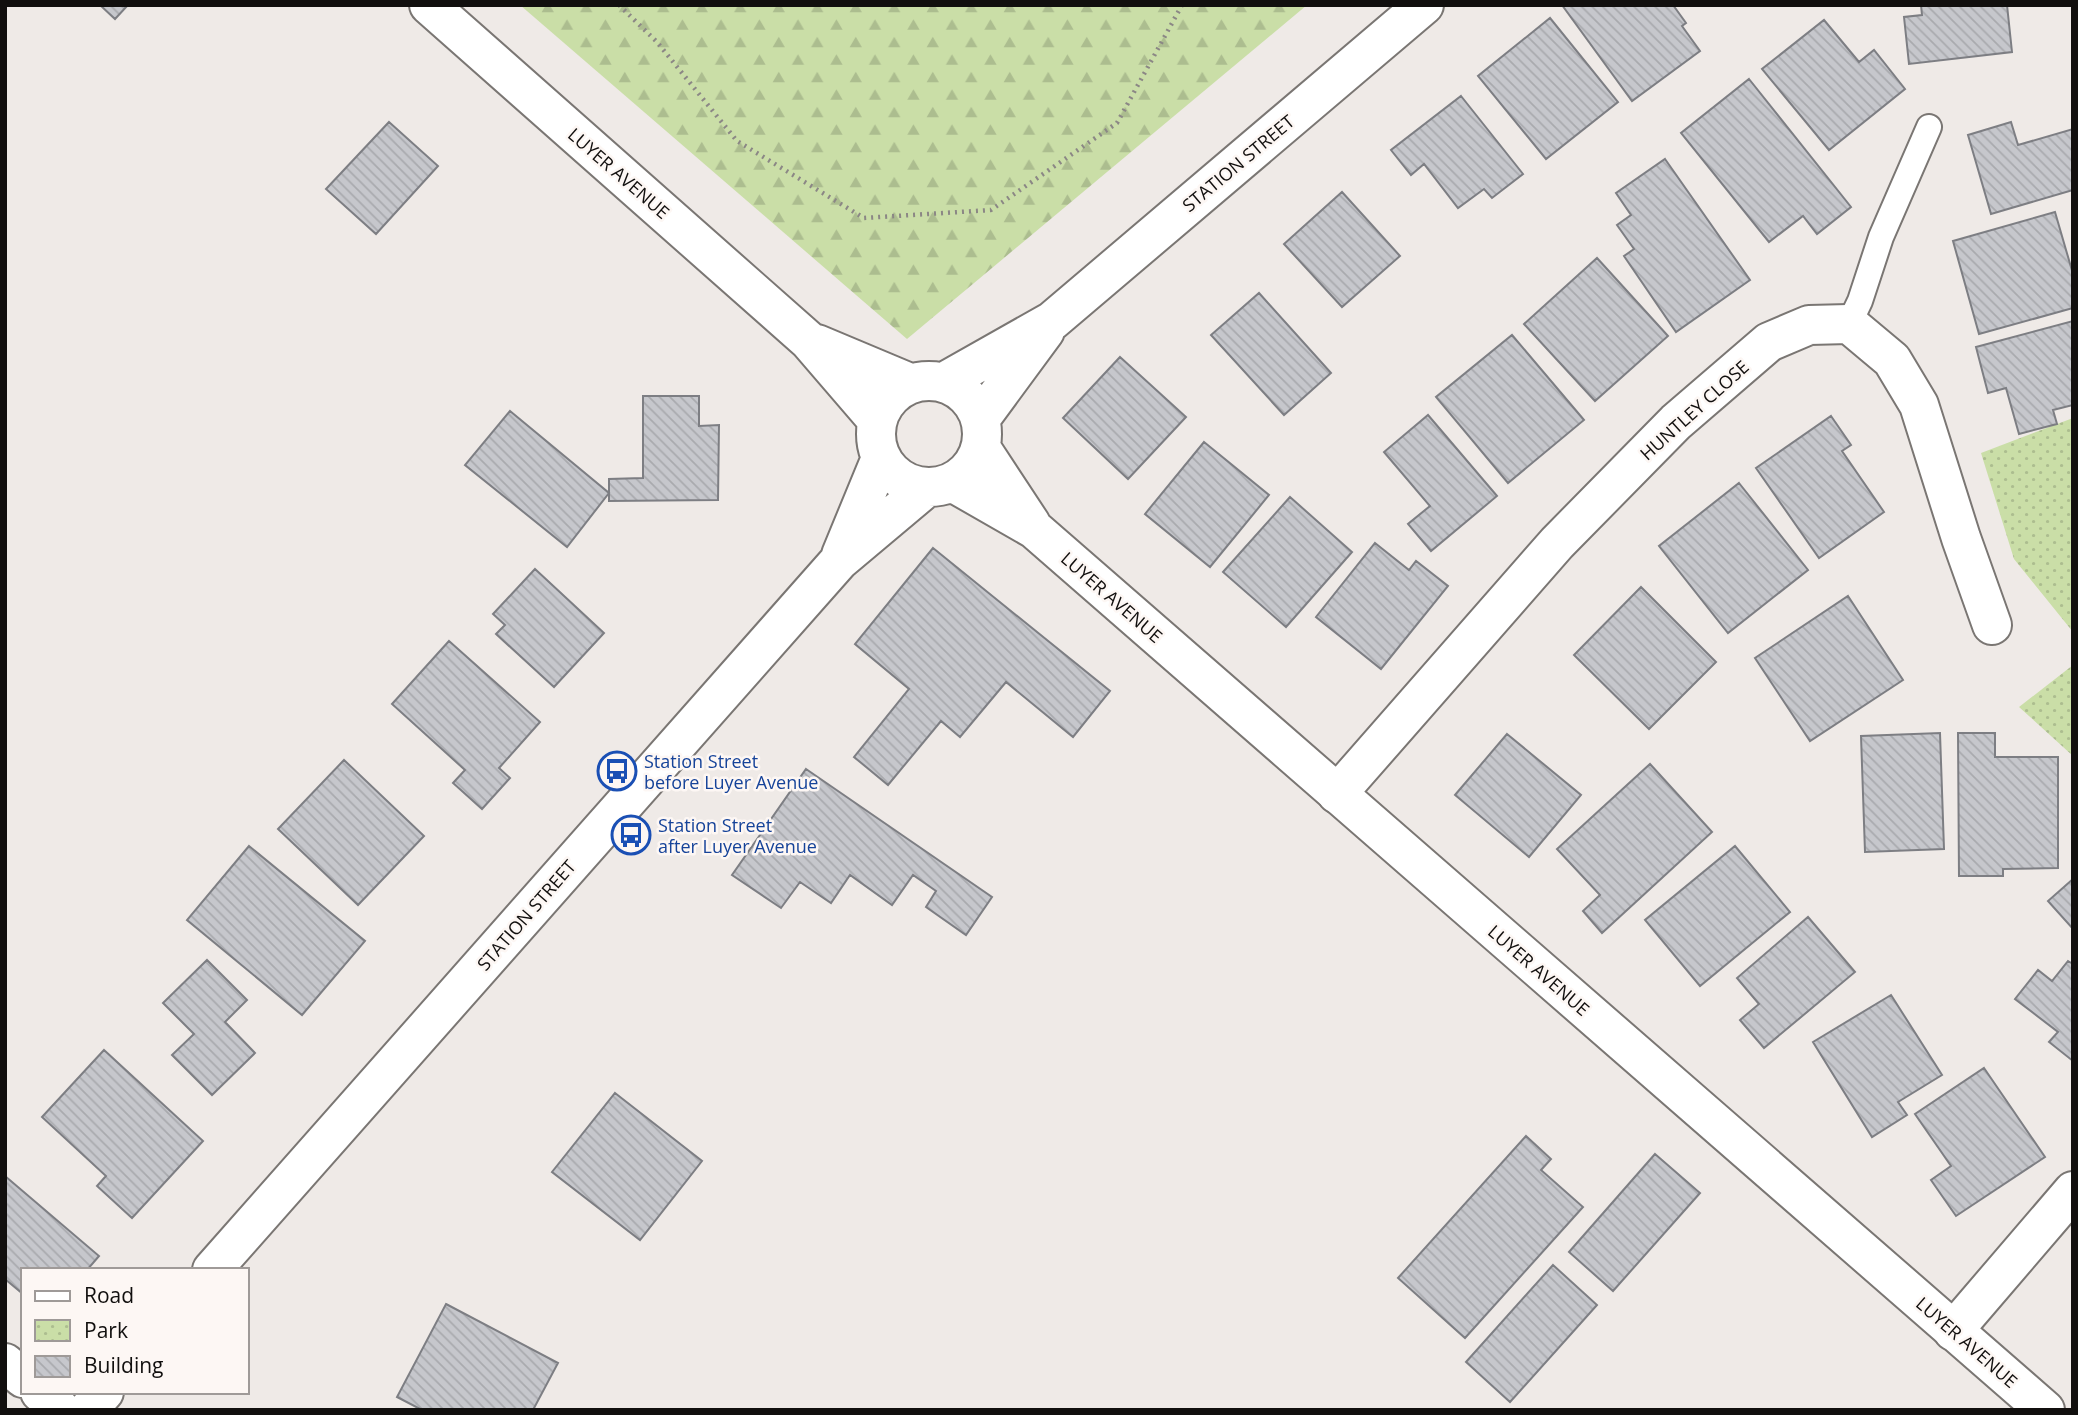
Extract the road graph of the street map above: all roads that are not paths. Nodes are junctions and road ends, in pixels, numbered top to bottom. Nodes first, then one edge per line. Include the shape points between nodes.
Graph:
1 (429, 5) edge
2 (1424, 5) edge
3 (1929, 127) dead end
4 (1052, 321) junction
5 (1849, 324) junction
6 (809, 341) junction
7 (927, 383) junction
8 (877, 420) junction
9 (981, 433) junction
10 (881, 458) junction
11 (939, 485) junction
12 (1034, 529) junction
13 (839, 561) junction
14 (1992, 625) dead end
15 (1337, 794) junction
16 (2073, 1191) edge
17 (214, 1268) edge
18 (1953, 1331) junction
19 (5, 1363) edge
20 (21, 1376) edge
21 (42, 1394) edge
22 (102, 1394) edge
23 (61, 1410) edge
24 (89, 1410) edge
25 (2045, 1410) edge

1 - 6 street, LUYER AVENUE
2 - 4 street, STATION STREET
3 - 5 lane
4 - 7 street, STATION STREET
4 - 9 street, STATION STREET
5 - 14 street via 1892,360 1919,405
5 - 15 street, HUNTLEY CLOSE via 1809,325 1769,342 1676,422 1557,543
6 - 7 street, LUYER AVENUE
6 - 8 street, LUYER AVENUE
7 - 8 street via 890,398
7 - 9 street via 960,390 972,402
8 - 10 street via 875,439
9 - 11 street via 969,468
9 - 12 street, LUYER AVENUE
10 - 11 street via 900,479
10 - 13 street, STATION STREET
11 - 12 street, LUYER AVENUE
11 - 13 street, STATION STREET
12 - 15 street, LUYER AVENUE
13 - 17 street, STATION STREET
15 - 18 street, LUYER AVENUE
16 - 18 street
18 - 25 street, LUYER AVENUE
19 - 20 street
21 - 23 street
22 - 24 street

